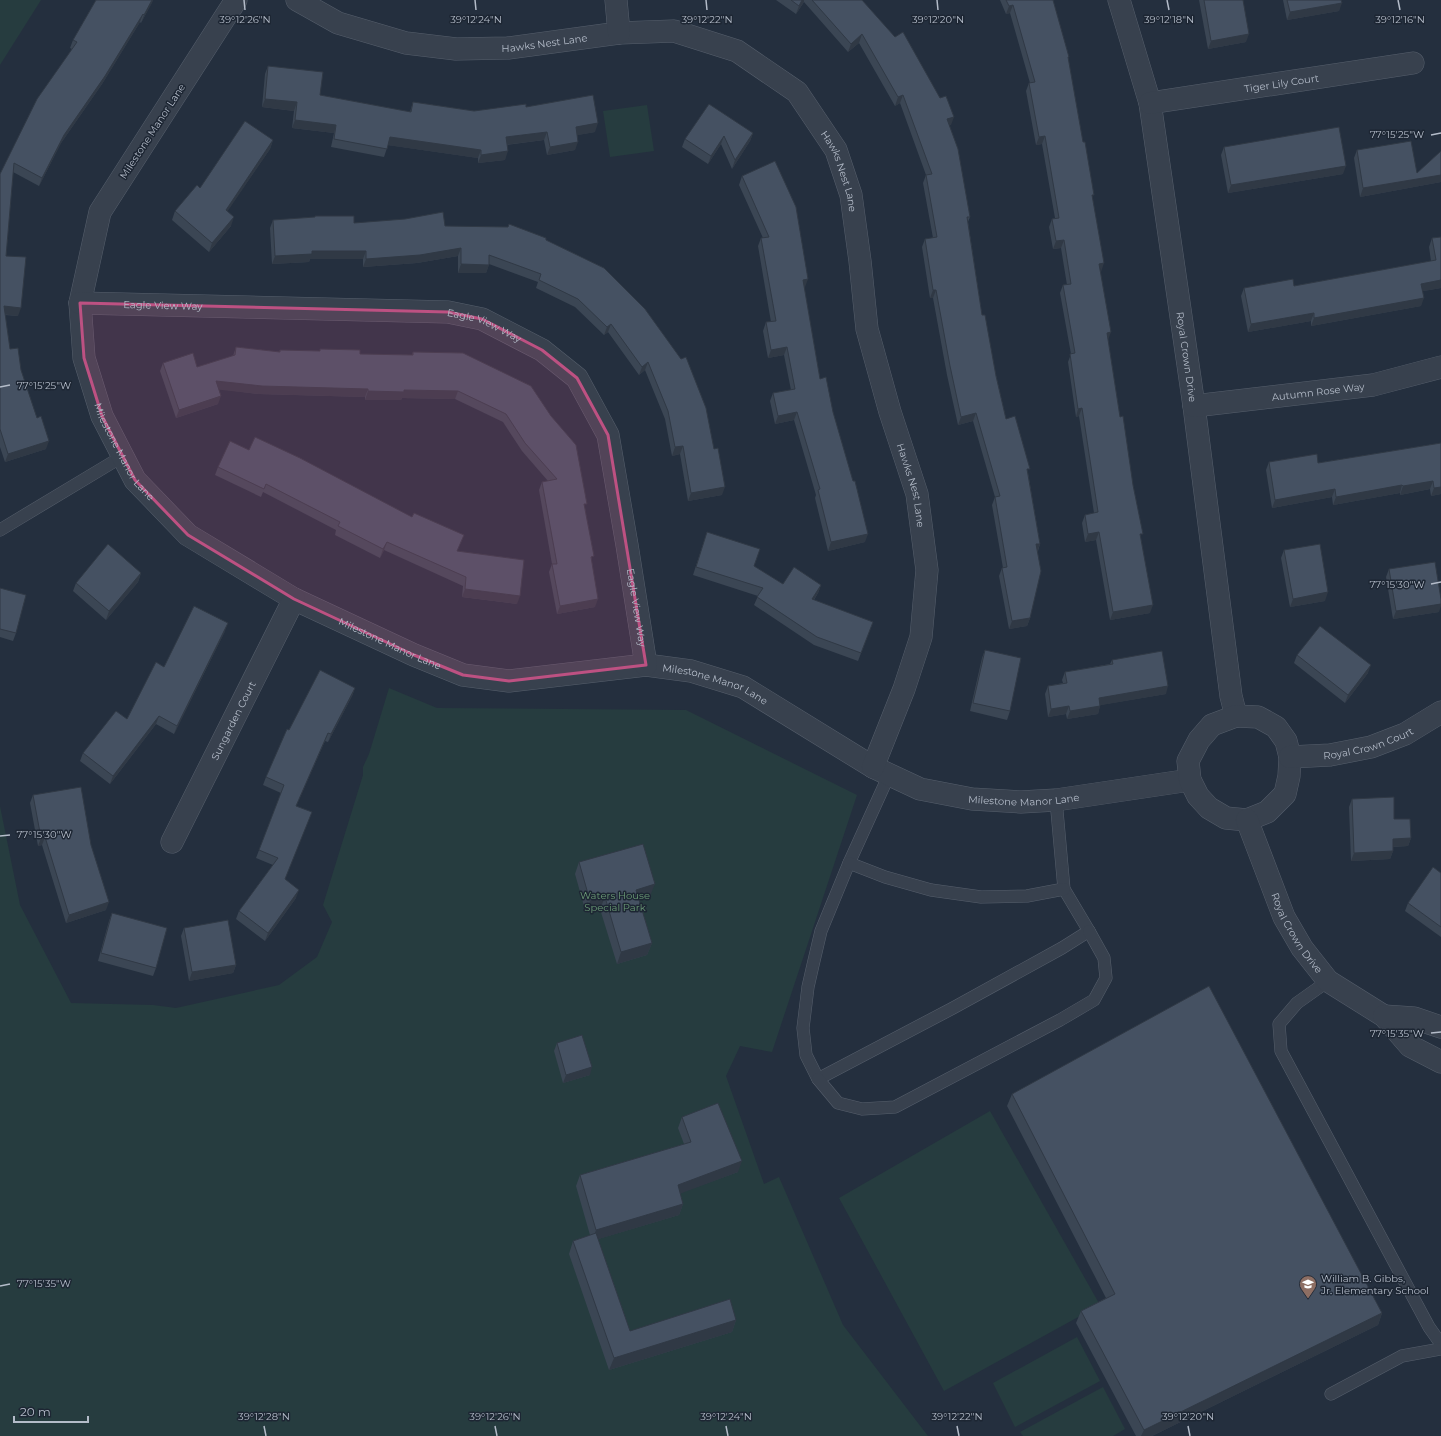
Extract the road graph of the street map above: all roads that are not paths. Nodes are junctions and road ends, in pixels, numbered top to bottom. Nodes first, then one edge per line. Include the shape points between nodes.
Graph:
1 (236, 0) edge
2 (297, 0) edge
3 (616, 0) edge
4 (1120, 0) edge
5 (619, 33) junction
6 (1413, 64) dead end
7 (1150, 103) junction
8 (80, 303) junction
9 (1441, 367) edge
10 (1194, 406) junction
11 (123, 456) junction
12 (0, 530) edge
13 (294, 599) junction
14 (646, 666) junction
15 (1441, 712) edge
16 (1236, 716) junction
17 (1290, 757) junction
18 (881, 771) junction
19 (1190, 780) junction
20 (1056, 800) junction
21 (1247, 820) junction
22 (172, 842) dead end
23 (849, 863) junction
24 (1064, 889) junction
25 (1089, 930) junction
26 (1328, 981) junction
27 (1384, 1016) junction
28 (1441, 1027) edge
29 (1441, 1062) edge
30 (818, 1079) junction
31 (1441, 1344) edge
32 (1441, 1349) edge
33 (1331, 1394) dead end

1 - 8 street, Milestone Manor Lane via 100,212
2 - 5 street, Hawks Nest Lane via 338,23 406,43 456,50 508,48
3 - 5 street
4 - 7 street, Royal Crown Drive
5 - 18 street, Hawks Nest Lane via 674,31 737,51 797,92 836,150 850,195 867,328 890,412 918,494 927,570 920,637
6 - 7 street, Tiger Lily Court
7 - 10 street, Royal Crown Drive
8 - 11 street, Milestone Manor Lane via 84,358 102,416
8 - 14 street, Eagle View Way via 448,312 482,319 542,350 577,378 608,435
9 - 10 street, Autumn Rose Way via 1373,385
10 - 16 street, Royal Crown Drive via 1231,696
11 - 12 lane
11 - 13 street, Milestone Manor Lane via 135,480 188,535
13 - 14 street, Milestone Manor Lane via 462,675 509,681
13 - 22 street, Sungarden Court
14 - 18 street, Milestone Manor Lane via 691,671 743,688
15 - 17 street, Royal Crown Court via 1405,734 1371,748 1330,755
16 - 17 street via 1258,717 1276,727 1286,741
16 - 19 street via 1212,725 1199,740 1188,761
17 - 21 street via 1286,794 1267,812
18 - 20 street, Milestone Manor Lane via 920,789 972,799 1021,802
18 - 23 lane
19 - 20 street, Milestone Manor Lane
19 - 21 street via 1198,796 1209,808 1226,818
20 - 24 lane
21 - 26 street, Royal Crown Drive via 1284,917 1302,948
23 - 24 lane via 885,877 938,891 981,896 1027,896
23 - 30 lane via 821,932 803,1028 806,1055
24 - 25 lane
25 - 30 lane via 967,1001
25 - 30 lane via 1104,958 1106,978 1094,1000 1060,1020 895,1107 862,1109 838,1102
26 - 27 street, Royal Crown Drive
26 - 31 lane via 1296,1003 1279,1024 1281,1051 1429,1327
27 - 28 street, Royal Crown Drive via 1414,1018
27 - 29 street, Royal Crown Drive via 1410,1046
32 - 33 lane via 1402,1356

